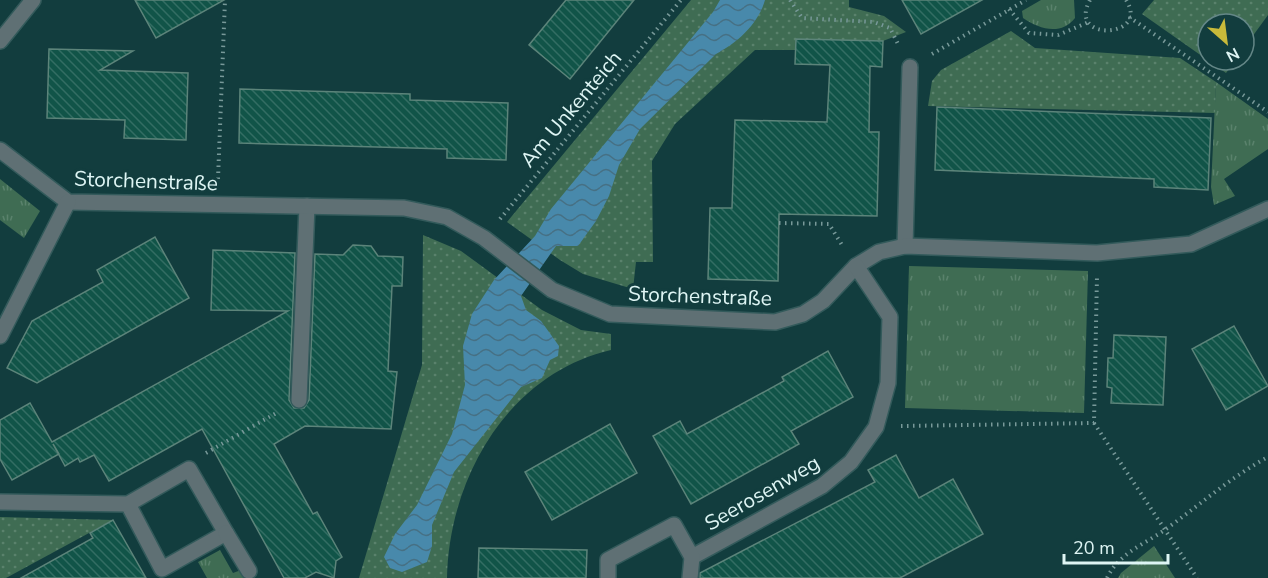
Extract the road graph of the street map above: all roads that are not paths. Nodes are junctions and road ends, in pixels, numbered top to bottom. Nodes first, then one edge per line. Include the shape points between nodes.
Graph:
1 (33, 0) edge
2 (0, 41) edge
3 (910, 67) road end
4 (0, 150) edge
5 (68, 202) junction
6 (307, 206) junction
7 (1268, 209) edge
8 (905, 246) junction
9 (856, 266) junction
10 (0, 336) edge
11 (299, 400) road end
12 (0, 502) edge
13 (128, 504) junction
14 (226, 533) junction
15 (692, 557) junction
16 (249, 571) dead end
17 (608, 578) edge
18 (690, 578) edge

1 - 2 street
3 - 8 street
4 - 5 street, Storchenstraße
5 - 6 street, Storchenstraße
5 - 10 street
6 - 9 street, Storchenstraße via 404,208 447,217 490,243 552,290 610,314 775,322 803,314 823,301
6 - 11 street
7 - 8 street, Storchenstraße via 1191,244 1097,253
8 - 9 street, Storchenstraße via 879,252
9 - 15 street, Seerosenweg via 890,317 888,383 876,427 851,462 822,486
12 - 13 street
13 - 14 street via 189,469
13 - 14 street via 162,569
14 - 16 street
15 - 17 street, Seerosenweg via 674,525 608,560
15 - 18 street, Seerosenweg

